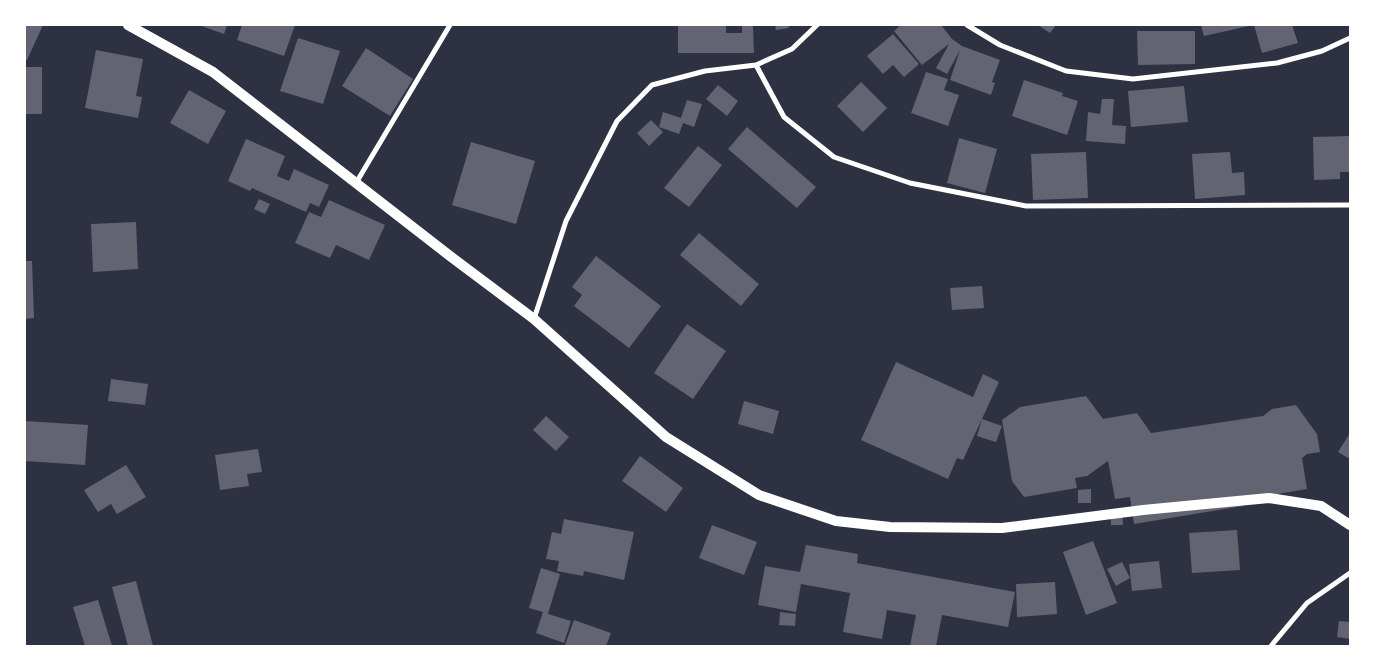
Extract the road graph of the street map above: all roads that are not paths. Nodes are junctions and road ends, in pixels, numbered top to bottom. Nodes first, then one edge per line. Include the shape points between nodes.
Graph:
1 (128, 25) edge
2 (450, 25) edge
3 (817, 25) edge
4 (967, 25) edge
5 (1350, 38) edge
6 (756, 65) junction
7 (356, 184) junction
8 (1350, 205) edge
9 (534, 318) junction
10 (1350, 525) edge
11 (1350, 573) edge
12 (1271, 646) edge

1 - 7 main road via 213,72
2 - 7 street
3 - 6 street via 792,49
4 - 5 street via 1000,45 1066,71 1133,78 1277,63 1322,51
6 - 8 street via 784,117 834,157 910,183 1026,206
6 - 9 street via 705,71 652,85 617,121 566,222
7 - 9 main road
9 - 10 main road via 666,437 759,495 836,521 890,528 1002,528 1269,498 1321,506
11 - 12 street via 1307,603

